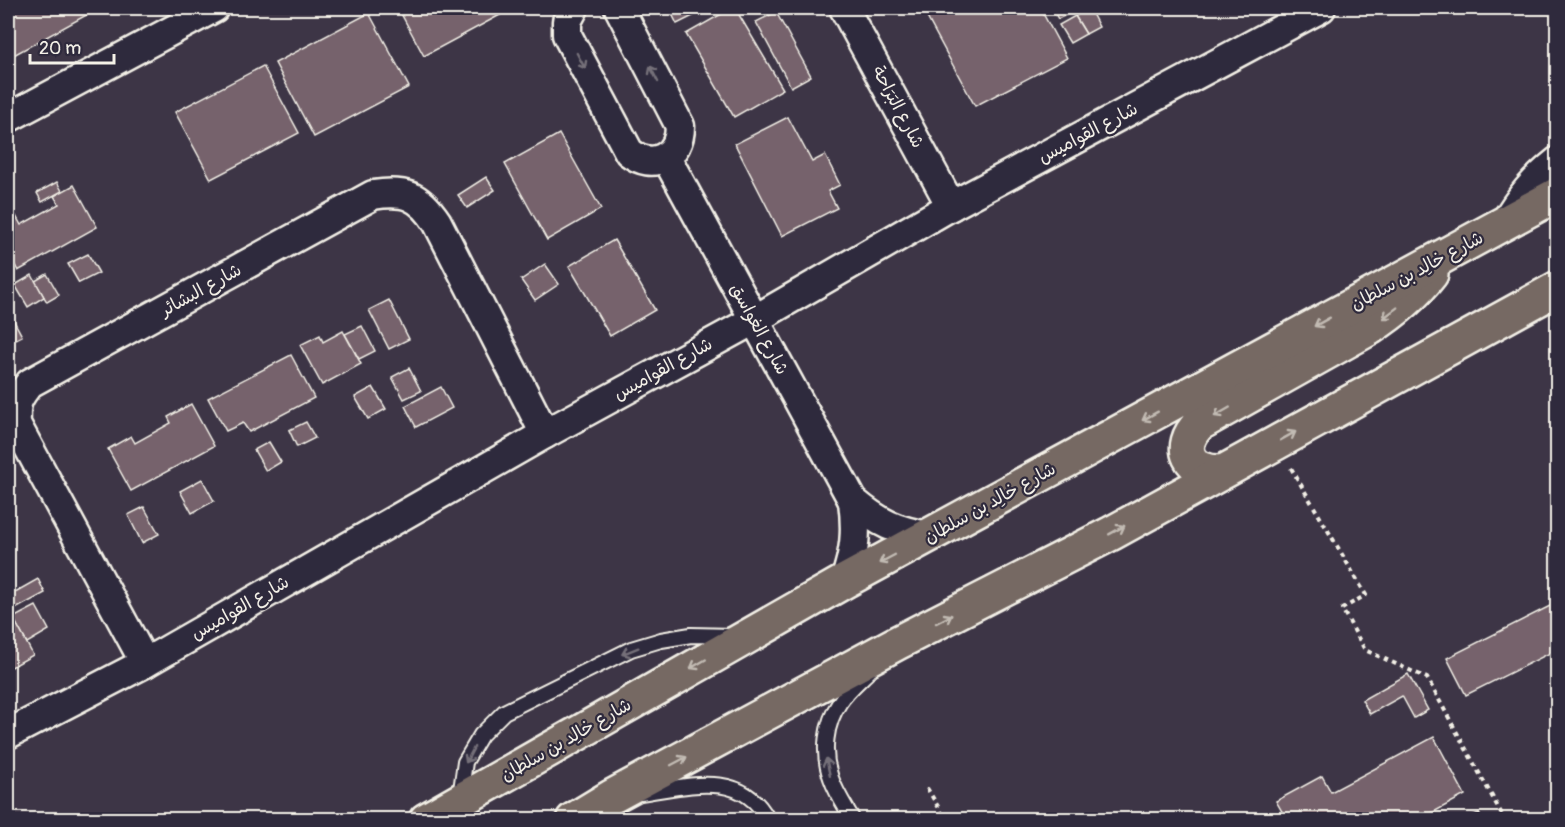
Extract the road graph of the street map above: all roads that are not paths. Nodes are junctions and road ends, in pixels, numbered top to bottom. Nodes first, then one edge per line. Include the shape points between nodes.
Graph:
1 (214, 8) edge
2 (574, 8) edge
3 (619, 8) edge
4 (844, 8) edge
5 (1321, 8) edge
6 (8, 118) edge
7 (666, 157) junction
8 (1557, 161) edge
9 (1557, 194) edge
10 (951, 206) junction
11 (1504, 224) junction
12 (1444, 255) junction
13 (1557, 288) edge
14 (754, 320) junction
15 (545, 434) junction
16 (1221, 472) junction
17 (853, 501) junction
18 (929, 536) junction
19 (845, 581) junction
20 (749, 636) junction
21 (897, 643) junction
22 (145, 663) junction
23 (8, 734) edge
24 (611, 797) junction
25 (460, 801) junction
26 (426, 819) edge
27 (573, 819) edge
28 (768, 819) edge
29 (853, 819) edge

1 - 6 street
2 -> 7 street via 567,21 567,35 629,152 647,161
7 -> 3 street via 678,144 680,126
4 - 10 street, شارع البَرَاحة
5 - 10 street, شارع القواميس
7 - 14 street, شارع الغواسق
8 - 11 street via 1518,200
9 - 11 main road, شارع خالِد بن سلطان
10 - 14 street, شارع القواميس
11 - 12 main road, شارع خالِد بن سلطان
12 -> 16 main road via 1429,277 1391,314 1199,424 1187,442 1192,462 1200,469
12 -> 18 main road, شارع خالِد بن سلطان
16 -> 13 main road
14 - 15 street, شارع القواميس
14 - 17 street, شارع الغواسق
15 - 22 street, شارع القواميس
15 - 22 street, شارع البشائر via 437,222 426,206 410,196 392,192 373,195 30,383 20,394 16,423
21 -> 16 main road via 1112,533
17 - 18 street, شارع الغواسق via 888,526
17 - 19 street, شارع الغواسق via 855,542
18 -> 19 main road, شارع خالِد بن سلطان
19 - 20 main road, شارع خالِد بن سلطان
20 -> 25 main road, شارع خالِد بن سلطان
20 -> 25 lane via 691,635 631,649 504,712 481,735 465,762
24 -> 21 main road
29 -> 21 lane via 831,781 825,748 828,732 840,701
22 - 23 street, شارع القواميس
24 - 27 main road
24 - 28 lane via 712,784 749,795
25 - 26 main road, شارع خالِد بن سلطان

